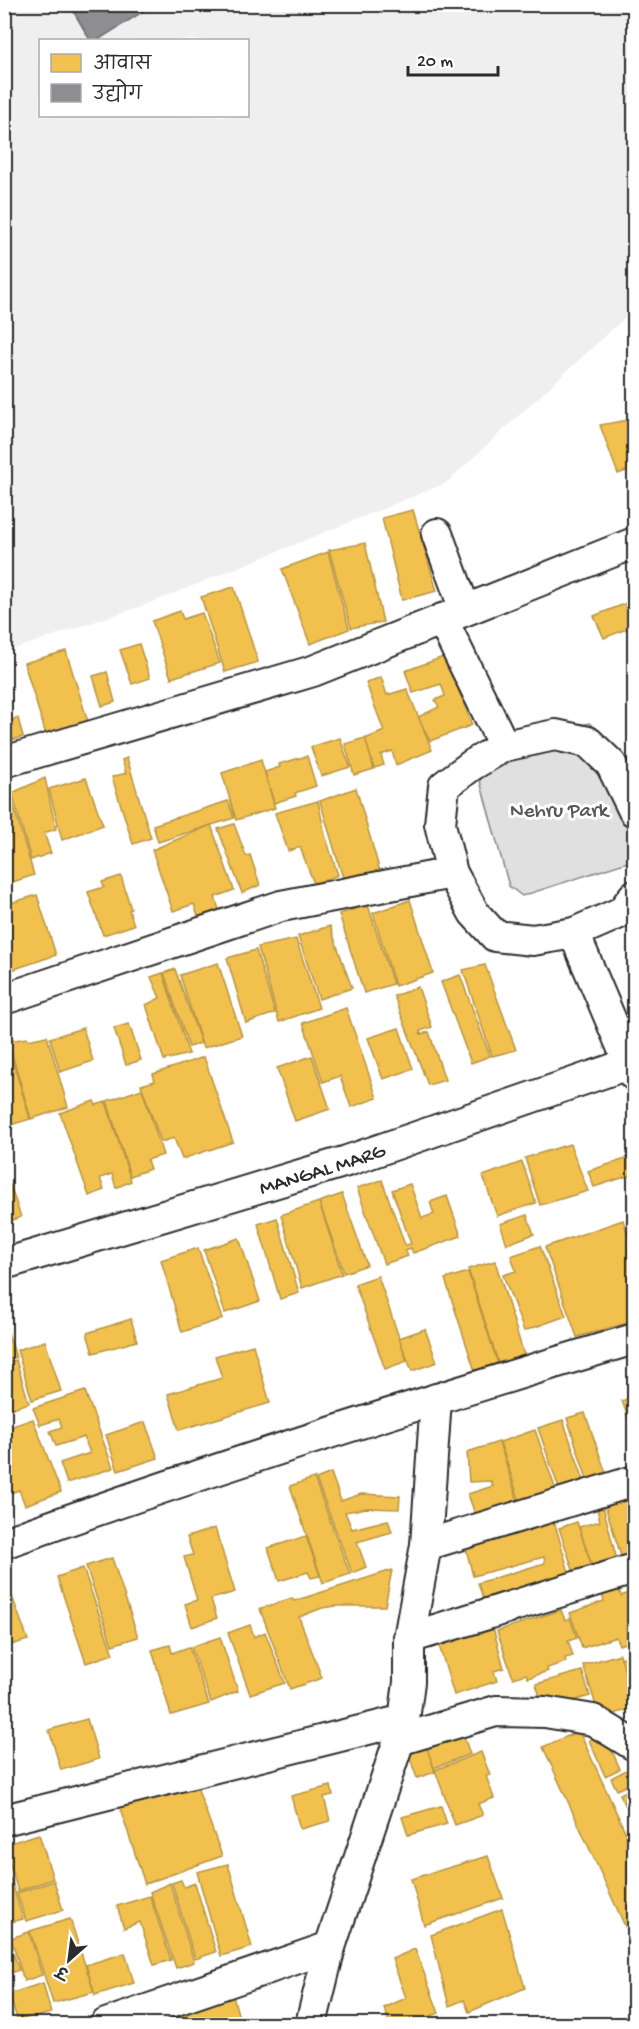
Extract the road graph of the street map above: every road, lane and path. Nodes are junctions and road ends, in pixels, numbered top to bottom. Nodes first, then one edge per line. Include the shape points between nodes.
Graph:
1 (437, 534) dead end
2 (634, 543) edge
3 (453, 614) junction
4 (504, 746) junction
5 (4, 762) edge
6 (634, 807) edge
7 (452, 873) junction
8 (634, 896) edge
9 (574, 933) junction
10 (4, 999) edge
11 (633, 1067) edge
12 (4, 1264) edge
13 (634, 1339) edge
14 (436, 1399) junction
15 (634, 1481) edge
16 (4, 1543) edge
17 (426, 1545) junction
18 (634, 1569) edge
19 (409, 1638) junction
20 (402, 1730) junction
21 (634, 1745) edge
22 (4, 1820) edge
23 (330, 1947) junction
24 (106, 2025) edge
25 (311, 2025) edge

1 - 3 street
2 - 3 street
3 - 4 street
3 - 5 street via 313,671
4 - 6 street via 555,735 588,742 611,764
4 - 7 street via 444,786 440,824
7 - 9 street via 474,913 495,936 533,940
7 - 10 street via 281,906
8 - 9 street via 622,912
9 - 11 street
11 - 12 street, MANGAL MARG via 347,1161
13 - 14 street
14 - 16 street
14 - 17 street
15 - 17 street
17 - 19 street
18 - 19 street
19 - 20 street via 409,1682
20 - 21 street via 496,1711 545,1712 593,1720
20 - 22 street
20 - 23 street
23 - 24 street
23 - 25 street

